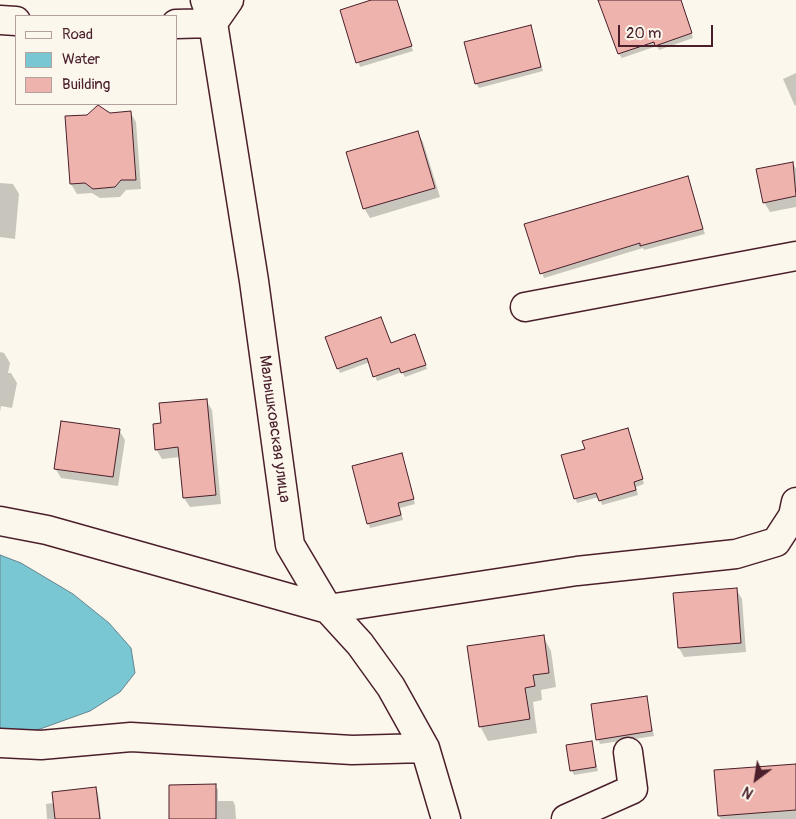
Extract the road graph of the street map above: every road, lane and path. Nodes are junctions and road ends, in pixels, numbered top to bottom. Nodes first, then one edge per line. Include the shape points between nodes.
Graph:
1 (228, 0) edge
2 (209, 12) edge
3 (0, 20) edge
4 (15, 21) edge
5 (178, 23) edge
6 (796, 256) edge
7 (525, 307) dead end
8 (796, 502) edge
9 (0, 520) edge
10 (328, 610) junction
11 (0, 743) edge
12 (425, 748) junction
13 (628, 752) dead end
14 (446, 819) edge
15 (566, 819) edge

1 - 2 street
2 - 5 street
2 - 10 street, Малышковская улица via 254,281 290,545
3 - 4 street
6 - 7 street
8 - 10 street via 793,516 776,542 736,554 577,571
9 - 10 street via 47,530
10 - 12 street, Малышковская улица via 360,644 391,687
11 - 12 street via 41,745 131,737 352,750
12 - 14 street, Малышковская улица
13 - 15 street via 633,789

